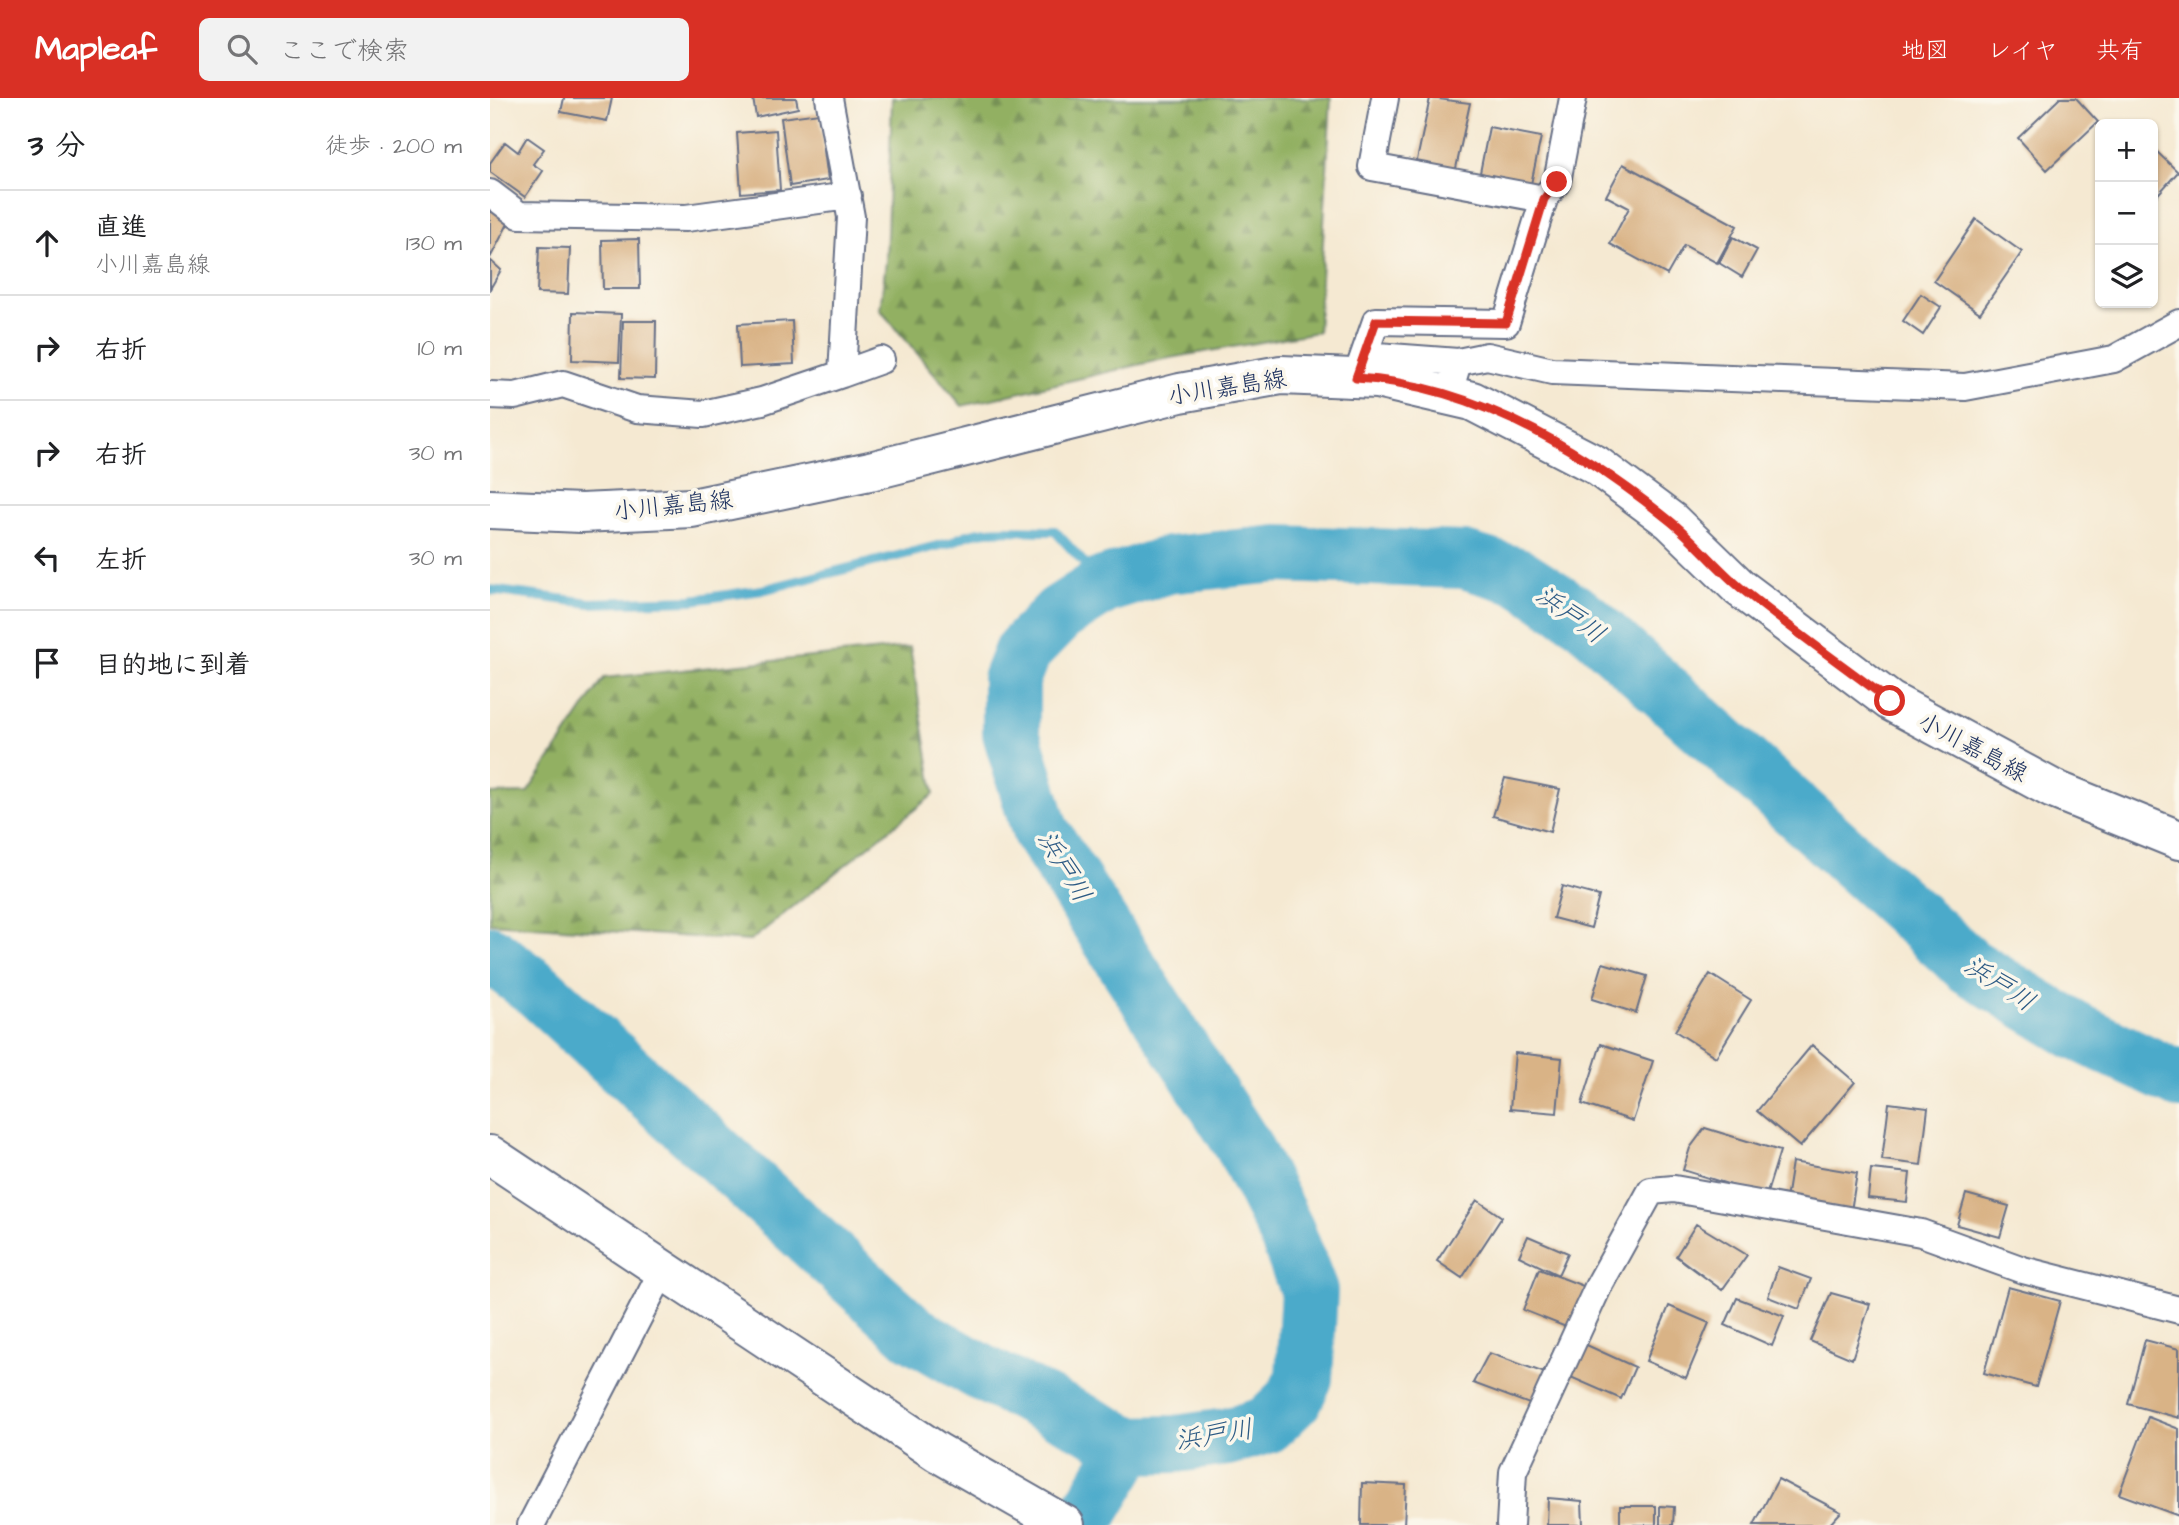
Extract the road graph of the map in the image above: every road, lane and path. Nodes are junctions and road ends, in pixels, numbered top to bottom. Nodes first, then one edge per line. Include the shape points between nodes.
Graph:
1 (829, 98) edge
2 (1385, 98) edge
3 (1573, 98) edge
4 (490, 193) edge
5 (848, 196) junction
6 (1544, 199) junction
7 (2179, 323) edge
8 (881, 360) dead end
9 (1360, 367) junction
10 (842, 374) junction
11 (1453, 379) junction
12 (490, 395) edge
13 (490, 509) edge
14 (2179, 840) edge
15 (490, 1155) edge
16 (663, 1270) junction
17 (2179, 1310) edge
18 (1061, 1523) edge
19 (531, 1525) edge
20 (1510, 1525) edge

1 - 5 street
2 - 6 street via 1371,167
3 - 6 street via 1557,182
4 - 5 street via 519,215 687,218
5 - 10 street via 851,217
6 - 9 street via 1506,323 1376,321
7 - 11 street via 2114,359 1965,387 1552,371 1486,356
8 - 10 street
9 - 11 main road, 小川嘉島線 via 1377,379
9 - 13 main road, 小川嘉島線 via 1180,393 870,471 692,508 582,513
10 - 12 street via 762,401 703,414 637,409 563,384 515,396
11 - 14 main road, 小川嘉島線 via 1472,401 1595,465 1671,521 1740,587 1890,701 2053,789
15 - 16 main road
16 - 18 main road via 937,1452
16 - 19 street
17 - 20 street via 2023,1270 1921,1233 1674,1189 1651,1191 1598,1286 1513,1472

